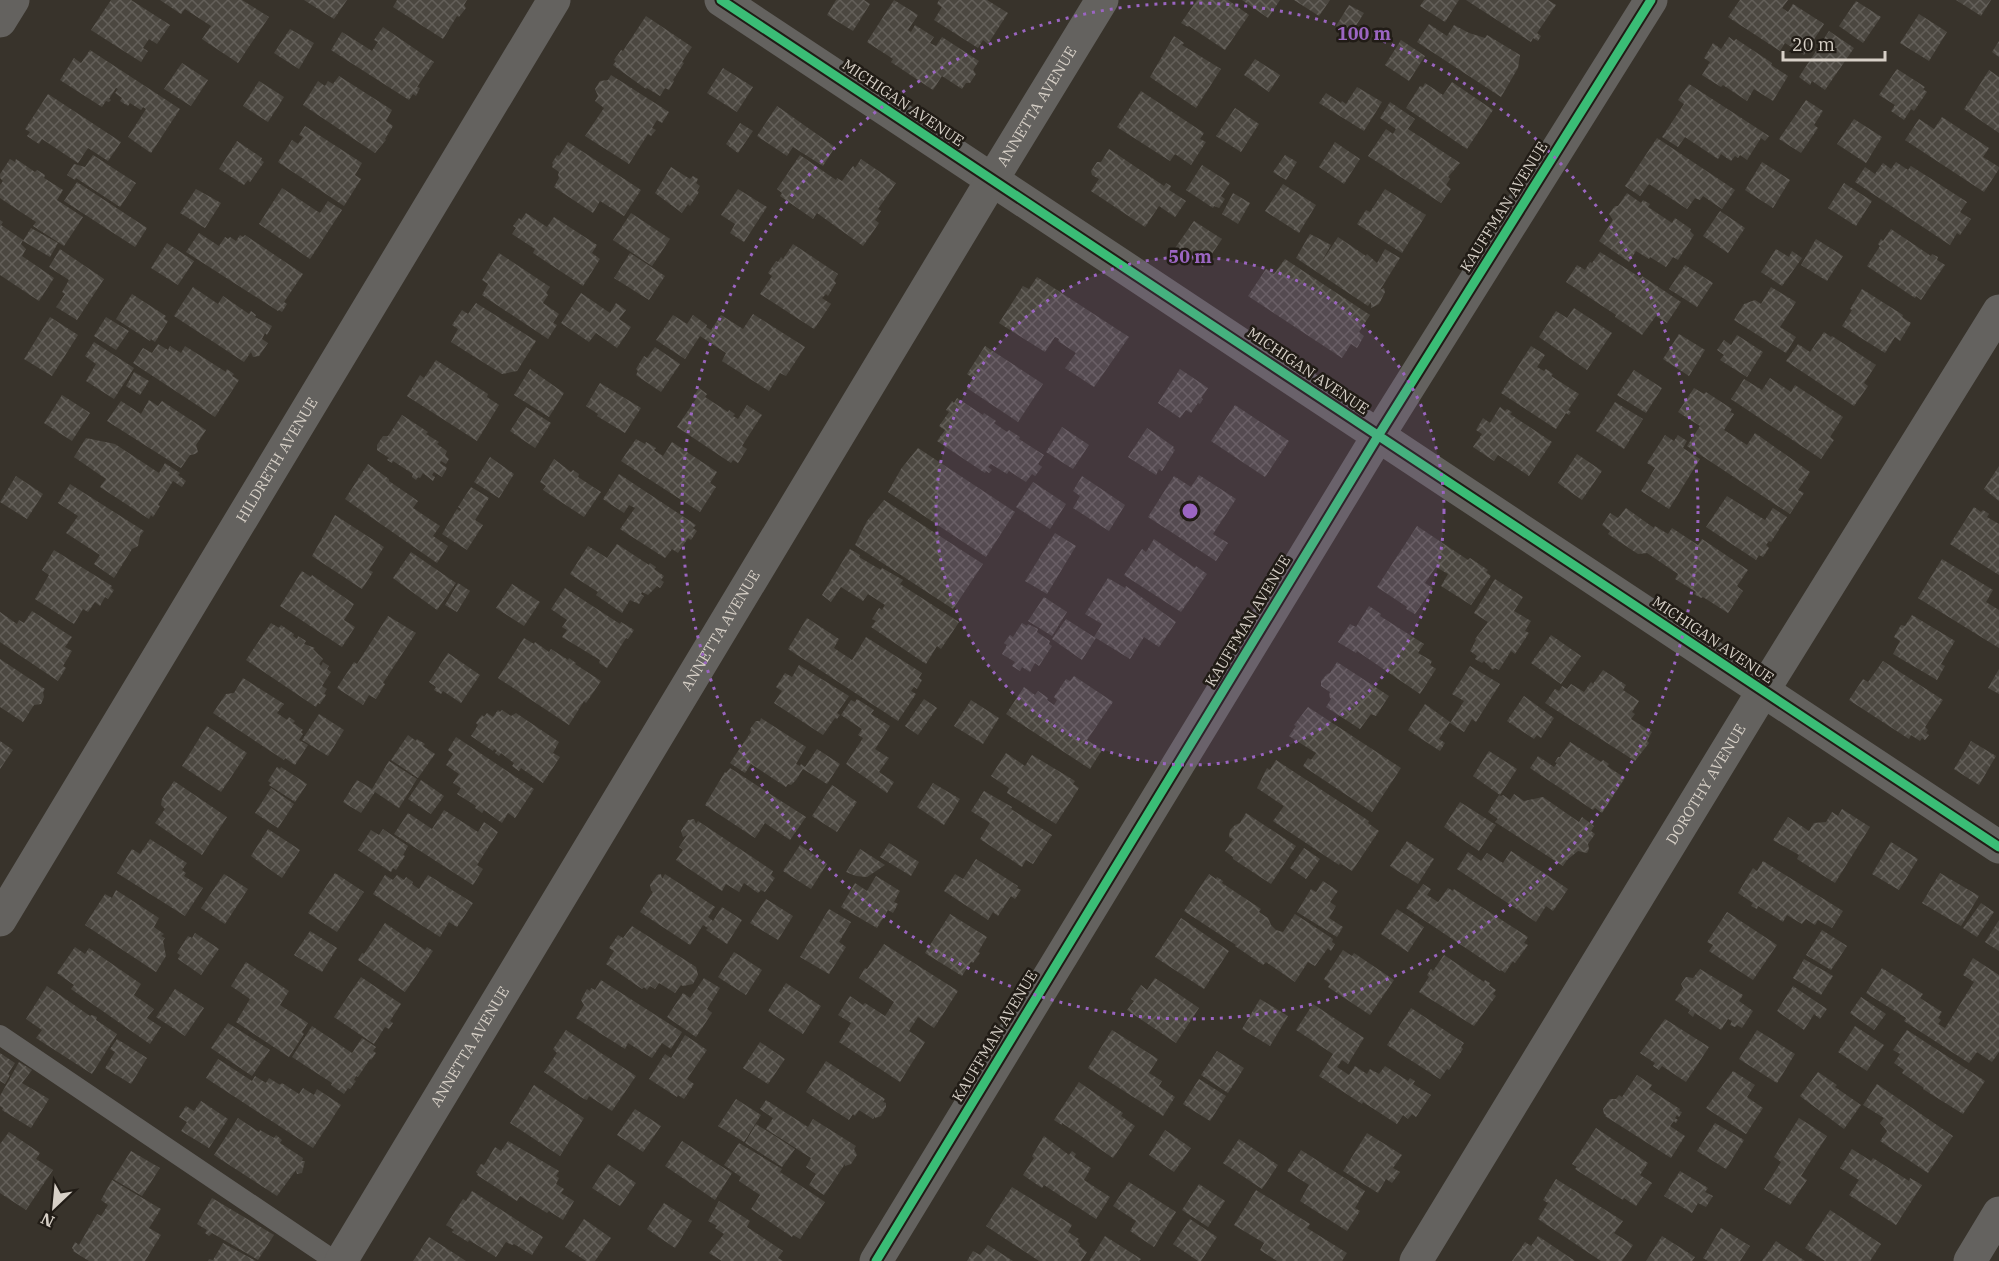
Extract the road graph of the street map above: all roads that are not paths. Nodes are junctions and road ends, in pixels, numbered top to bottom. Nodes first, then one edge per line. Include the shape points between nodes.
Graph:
1 (13, 0) edge
2 (554, 0) edge
3 (721, 0) edge
4 (1102, 0) edge
5 (1651, 0) edge
6 (0, 21) edge
7 (992, 180) junction
8 (1999, 310) edge
9 (1378, 436) junction
10 (1763, 691) junction
11 (1999, 847) edge
12 (0, 920) edge
13 (0, 1035) edge
14 (1999, 1213) edge
15 (335, 1261) edge
16 (341, 1261) edge
17 (876, 1261) edge
18 (1416, 1261) edge
19 (1970, 1261) edge

1 - 6 street
2 - 12 street, HILDRETH AVENUE
3 - 7 street, MICHIGAN AVENUE
4 - 7 street, ANNETTA AVENUE
5 - 9 street, KAUFFMAN AVENUE
7 - 9 street, MICHIGAN AVENUE
7 - 16 street, ANNETTA AVENUE
8 - 10 street, DOROTHY AVENUE
9 - 10 street, MICHIGAN AVENUE
9 - 17 street, KAUFFMAN AVENUE
10 - 11 street, MICHIGAN AVENUE
10 - 18 street, DOROTHY AVENUE
13 - 15 lane
14 - 19 street

